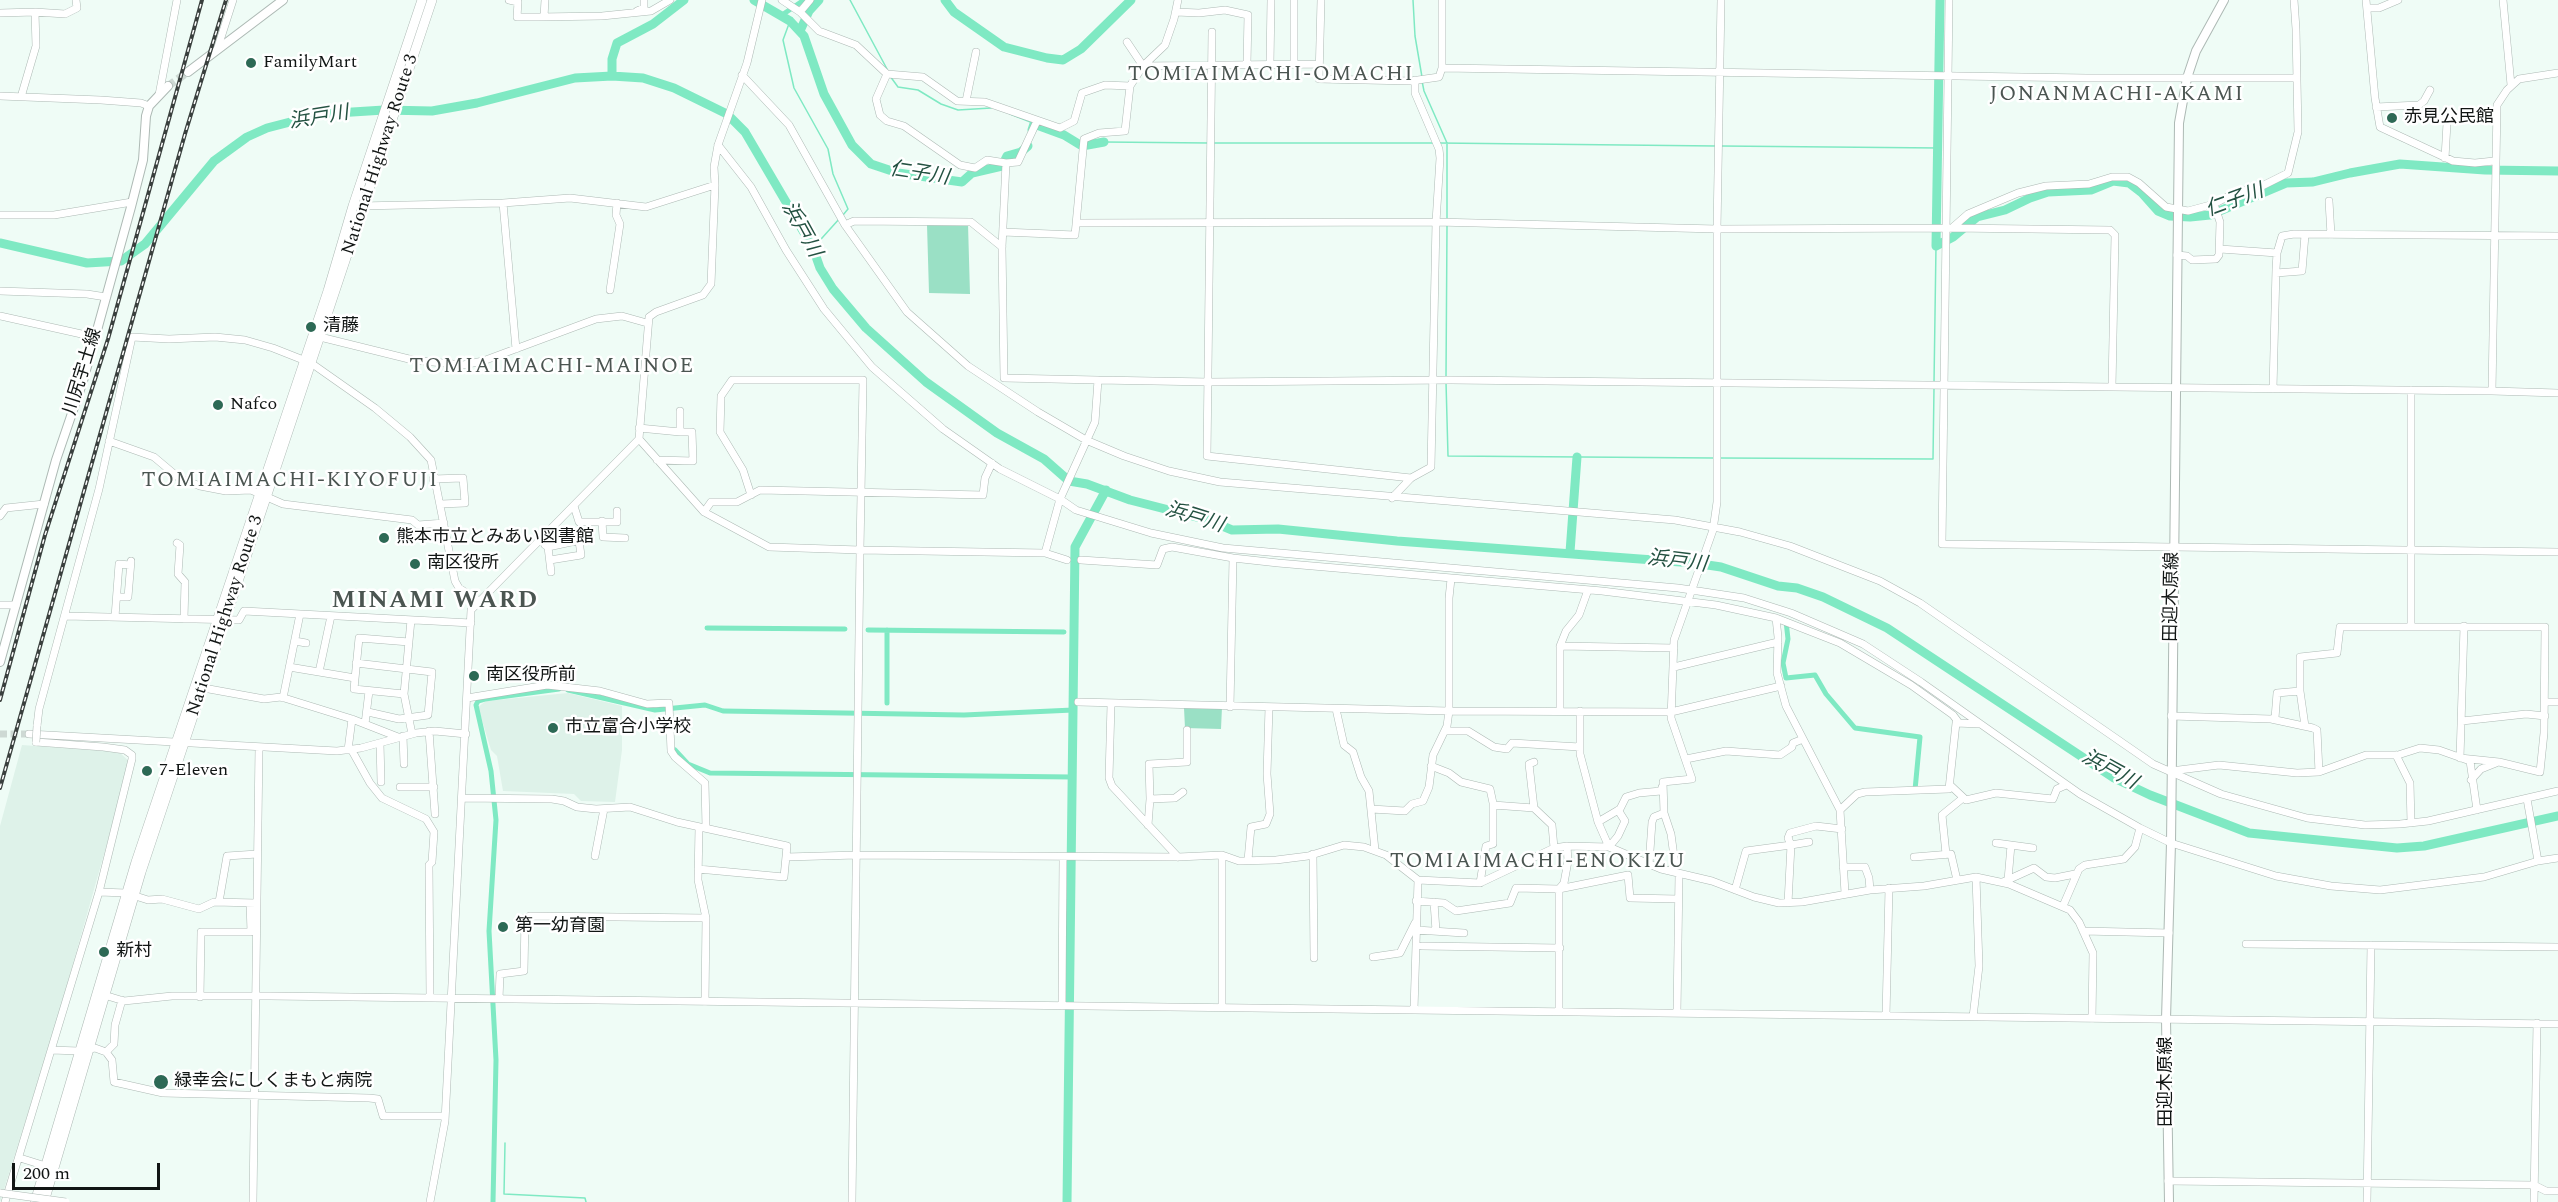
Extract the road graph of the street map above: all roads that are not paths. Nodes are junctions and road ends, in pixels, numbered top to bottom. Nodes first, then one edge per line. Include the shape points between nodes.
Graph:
1 (76, 0) edge
2 (177, 0) edge
3 (233, 0) edge
4 (283, 0) edge
5 (422, 0) edge
6 (432, 0) edge
7 (509, 0) edge
8 (545, 0) edge
9 (645, 0) edge
10 (670, 0) edge
11 (762, 0) edge
12 (782, 0) edge
13 (810, 0) edge
14 (1178, 0) edge
15 (1271, 0) edge
16 (1294, 0) edge
17 (1321, 0) edge
18 (1442, 0) edge
19 (1721, 0) edge
20 (1949, 0) edge
21 (2224, 0) edge
22 (2294, 0) edge
23 (2398, 0) edge
24 (2503, 0) edge
25 (2367, 4) edge
26 (35, 12) junction
27 (634, 12) junction
28 (800, 12) junction
29 (1176, 12) junction
30 (0, 13) edge
31 (544, 17) junction
32 (1212, 32) dead end
33 (1127, 42) dead end
34 (217, 50) junction
35 (976, 52) dead end
36 (1211, 64) junction
37 (1247, 64) junction
38 (1270, 64) junction
39 (1293, 64) junction
40 (1318, 64) junction
41 (1143, 66) junction
42 (1442, 68) junction
43 (188, 72) tunnel mouth
44 (1720, 72) junction
45 (2558, 73) edge
46 (887, 74) junction
47 (1949, 75) junction
48 (2187, 78) junction
49 (2296, 78) junction
50 (740, 79) junction
51 (1415, 80) junction
52 (2511, 85) junction
53 (168, 86) tunnel mouth
54 (1130, 86) junction
55 (398, 89) junction
56 (2430, 90) dead end
57 (159, 94) junction
58 (0, 96) edge
59 (21, 96) junction
60 (966, 101) junction
61 (149, 106) junction
62 (2376, 107) junction
63 (2438, 116) dead end
64 (1037, 121) junction
65 (718, 145) junction
66 (2445, 158) junction
67 (2494, 161) junction
68 (1006, 163) junction
69 (715, 185) junction
70 (2329, 201) dead end
71 (503, 203) junction
72 (617, 203) junction
73 (132, 204) junction
74 (2214, 204) junction
75 (353, 206) junction
76 (364, 206) junction
77 (0, 215) edge
78 (2177, 215) junction
79 (1077, 223) junction
80 (1439, 223) junction
81 (1210, 224) junction
82 (844, 225) junction
83 (1947, 228) junction
84 (1717, 229) junction
85 (1003, 232) junction
86 (2305, 235) junction
87 (2331, 235) junction
88 (2494, 235) junction
89 (2558, 236) edge
90 (1002, 248) junction
91 (2220, 249) junction
92 (2277, 253) junction
93 (2177, 255) junction
94 (2276, 273) junction
95 (610, 290) dead end
96 (0, 291) edge
97 (106, 294) junction
98 (0, 316) edge
99 (647, 323) junction
100 (95, 337) junction
101 (320, 337) junction
102 (516, 349) junction
103 (308, 361) junction
104 (1098, 380) junction
105 (1435, 380) junction
106 (1209, 382) junction
107 (1717, 383) junction
108 (1942, 386) junction
109 (2112, 387) junction
110 (2176, 388) junction
111 (2273, 389) junction
112 (2411, 390) junction
113 (2492, 391) junction
114 (2558, 393) edge
115 (680, 411) dead end
116 (639, 428) junction
117 (680, 432) junction
118 (639, 439) junction
119 (1086, 440) junction
120 (110, 441) junction
121 (657, 460) junction
122 (992, 463) junction
123 (1412, 478) junction
124 (434, 479) junction
125 (262, 493) junction
126 (861, 493) junction
127 (751, 495) junction
128 (1392, 498) junction
129 (1060, 499) junction
130 (44, 504) junction
131 (441, 504) junction
132 (574, 506) junction
133 (617, 511) dead end
134 (704, 512) junction
135 (0, 516) edge
136 (602, 521) junction
137 (444, 523) junction
138 (1714, 526) junction
139 (590, 538) dead end
140 (625, 538) dead end
141 (541, 541) junction
142 (579, 541) junction
143 (177, 543) dead end
144 (548, 547) junction
145 (2173, 547) junction
146 (860, 550) junction
147 (2412, 550) junction
148 (2558, 552) edge
149 (1045, 553) junction
150 (1233, 558) junction
151 (550, 560) junction
152 (1067, 560) dead end
153 (1081, 560) dead end
154 (551, 572) dead end
155 (1451, 579) junction
156 (1588, 590) junction
157 (1693, 591) junction
158 (117, 597) junction
159 (479, 601) junction
160 (1689, 601) junction
161 (0, 605) edge
162 (16, 605) junction
163 (300, 614) junction
164 (65, 616) junction
165 (331, 616) junction
166 (116, 617) junction
167 (1776, 618) junction
168 (184, 619) junction
169 (221, 620) junction
170 (411, 620) junction
171 (472, 620) junction
172 (2410, 626) junction
173 (2464, 626) junction
174 (295, 641) junction
175 (409, 642) junction
176 (1778, 642) junction
177 (306, 644) dead end
178 (1560, 646) junction
179 (1674, 648) junction
180 (0, 662) edge
181 (356, 663) junction
182 (289, 667) junction
183 (1674, 667) junction
184 (407, 668) junction
185 (319, 672) junction
186 (355, 678) junction
187 (1780, 686) junction
188 (198, 687) junction
189 (2300, 691) junction
190 (369, 692) junction
191 (404, 694) junction
192 (283, 698) junction
193 (467, 698) junction
194 (1078, 702) dead end
195 (2545, 702) junction
196 (2558, 702) edge
197 (1111, 704) junction
198 (1230, 707) junction
199 (1269, 707) junction
200 (1336, 709) junction
201 (1449, 711) junction
202 (1560, 711) junction
203 (1580, 711) junction
204 (368, 712) junction
205 (1671, 712) junction
206 (2171, 716) junction
207 (2545, 716) junction
208 (408, 717) junction
209 (352, 719) junction
210 (2271, 720) junction
211 (2462, 721) junction
212 (1959, 723) junction
213 (365, 724) junction
214 (1980, 724) junction
215 (2305, 726) junction
216 (1188, 730) dead end
217 (429, 731) junction
218 (1445, 731) junction
219 (28, 734) tunnel mouth
220 (412, 734) junction
221 (466, 734) junction
222 (400, 736) junction
223 (1803, 739) junction
224 (381, 742) junction
225 (181, 743) junction
226 (259, 747) junction
227 (1580, 747) junction
228 (350, 750) junction
229 (2396, 755) junction
230 (2460, 758) junction
231 (1686, 759) junction
232 (1534, 762) dead end
233 (2499, 762) junction
234 (404, 765) dead end
235 (1431, 766) junction
236 (2170, 771) junction
237 (2319, 772) junction
238 (2472, 780) junction
239 (381, 782) dead end
240 (1663, 782) junction
241 (2066, 784) junction
242 (1950, 785) junction
243 (400, 787) dead end
244 (434, 787) junction
245 (1183, 792) dead end
246 (2558, 792) edge
247 (463, 798) junction
248 (1963, 798) junction
249 (1150, 799) junction
250 (2527, 801) junction
251 (1493, 805) junction
252 (1534, 808) junction
253 (604, 809) junction
254 (1371, 809) junction
255 (1618, 810) junction
256 (1840, 810) junction
257 (2477, 810) junction
258 (1665, 813) junction
259 (435, 814) dead end
260 (1598, 822) junction
261 (2410, 823) junction
262 (1148, 825) junction
263 (702, 828) junction
264 (2140, 828) junction
265 (1842, 829) junction
266 (1809, 842) dead end
267 (2171, 842) junction
268 (1996, 843) dead end
269 (1791, 845) junction
270 (2011, 845) junction
271 (1567, 846) junction
272 (1609, 847) junction
273 (1554, 848) junction
274 (2033, 848) dead end
275 (1375, 850) junction
276 (1313, 854) junction
277 (1946, 854) junction
278 (257, 855) junction
279 (857, 855) junction
280 (1222, 855) junction
281 (595, 856) dead end
282 (786, 857) junction
283 (1178, 857) junction
284 (1914, 857) dead end
285 (1065, 858) junction
286 (2558, 858) edge
287 (2538, 859) junction
288 (1248, 860) junction
289 (1649, 865) junction
290 (1843, 867) junction
291 (698, 869) junction
292 (1670, 871) junction
293 (2075, 873) junction
294 (1679, 874) junction
295 (1976, 877) junction
296 (1418, 880) junction
297 (1957, 880) junction
298 (2005, 881) junction
299 (1480, 883) junction
300 (1889, 888) junction
301 (1559, 889) junction
302 (1735, 890) junction
303 (1870, 890) junction
304 (99, 892) junction
305 (130, 894) junction
306 (1845, 894) junction
307 (1678, 899) junction
308 (1416, 901) junction
309 (219, 902) junction
310 (1434, 902) junction
311 (253, 903) junction
312 (1788, 903) junction
313 (2062, 906) junction
314 (706, 918) junction
315 (1416, 920) junction
316 (1416, 930) junction
317 (1436, 931) junction
318 (2083, 931) junction
319 (1464, 933) dead end
320 (2169, 933) junction
321 (2246, 944) dead end
322 (1422, 945) dead end
323 (2371, 945) junction
324 (2558, 947) edge
325 (1560, 948) junction
326 (1373, 957) dead end
327 (1314, 958) dead end
328 (104, 995) junction
329 (255, 996) junction
330 (200, 997) junction
331 (430, 998) junction
332 (452, 999) junction
333 (495, 999) junction
334 (122, 1000) junction
335 (705, 1002) junction
336 (855, 1003) junction
337 (1063, 1006) junction
338 (1222, 1008) junction
339 (1414, 1010) junction
340 (1559, 1011) junction
341 (1677, 1013) junction
342 (1886, 1016) junction
343 (1973, 1017) junction
344 (2092, 1018) junction
345 (2166, 1019) junction
346 (2368, 1022) junction
347 (2537, 1023) junction
348 (2558, 1024) edge
349 (51, 1050) junction
350 (83, 1050) junction
351 (106, 1052) junction
352 (254, 1095) junction
353 (444, 1114) junction
354 (20, 1158) junction
355 (50, 1167) junction
356 (2168, 1180) junction
357 (2367, 1184) junction
358 (2534, 1185) junction
359 (2558, 1191) edge
360 (0, 1192) edge
361 (5, 1202) edge
362 (35, 1202) edge
363 (44, 1202) edge
364 (66, 1202) edge
365 (253, 1202) edge
366 (429, 1202) edge
367 (852, 1202) edge
368 (2169, 1202) edge
369 (2367, 1202) edge
370 (2534, 1202) edge

1 - 26 street via 77,8 65,14
2 - 57 street
3 - 34 street
4 - 34 main road
5 - 55 highway, National Highway Route 3
6 - 55 highway, National Highway Route 3
7 - 31 street via 518,2 517,17
8 - 31 street
9 - 27 street via 644,8
10 - 27 street via 651,11
11 - 50 street
12 - 28 street
13 - 28 street
14 - 29 street
15 - 38 street
16 - 39 street
17 - 40 street
18 - 42 street
19 - 44 street
20 - 47 street
21 - 48 main road, 田迎木原線 via 2201,41
22 - 49 street
23 - 25 street via 2379,8
24 - 52 street
25 - 62 street
26 - 30 street
26 - 59 street via 36,46
27 - 31 street
28 - 46 street via 819,31 856,45
29 - 37 street via 1225,10 1248,15
29 - 41 street via 1165,45
32 - 36 street
33 - 41 street
34 - 43 main road
35 - 60 street
36 - 37 street
36 - 41 street
36 - 81 street
37 - 38 street
38 - 39 street
39 - 40 street
40 - 51 street via 1319,79
41 - 54 street
42 - 44 street
42 - 51 street via 1439,78
44 - 47 street
44 - 84 street
45 - 52 street via 2527,77
46 - 60 street via 923,77 957,101
46 - 68 street via 876,99 880,114 887,121 904,126 960,165 975,168 987,160
47 - 48 street
47 - 83 street
48 - 49 street
48 - 78 main road, 田迎木原線 via 2179,123
49 - 74 street via 2298,132 2288,173
50 - 65 street
50 - 82 street via 789,125
51 - 80 street via 1415,93 1439,149
52 - 67 street via 2497,105
53 - 57 main road
54 - 64 street via 1093,87 1082,93 1074,121 1069,125 1060,128
54 - 79 street via 1125,131 1099,133 1084,139
55 - 75 highway, National Highway Route 3
55 - 76 highway, National Highway Route 3 via 381,159
56 - 62 street via 2419,105
57 - 61 main road
58 - 59 street
59 - 61 street
60 - 64 street via 985,102
61 - 73 main road, 川尻宇土線 via 143,160
62 - 66 street via 2380,127
63 - 66 street via 2447,123
64 - 68 street via 1018,162
65 - 69 street
65 - 122 street via 751,187 824,309 872,368 943,429
66 - 67 street via 2475,163
67 - 88 street
68 - 85 street
69 - 72 street via 646,207
69 - 99 street via 709,290 693,300 656,312
70 - 87 street
71 - 72 street via 570,198
71 - 76 street
71 - 102 street
72 - 95 street via 620,224
73 - 77 street via 54,215
73 - 97 main road, 川尻宇土線
74 - 78 street
74 - 91 street via 2220,222
75 - 76 street
75 - 103 highway, National Highway Route 3
76 - 101 highway, National Highway Route 3
78 - 83 street via 2134,179 2116,176 2089,184 2046,186 2018,193 1968,214
78 - 93 main road, 田迎木原線
79 - 81 street
79 - 85 street via 1075,235
80 - 81 street
80 - 84 street
80 - 105 street
81 - 106 street
82 - 90 street via 854,220 971,222
82 - 119 street via 907,312 968,366
83 - 84 street
83 - 108 street
83 - 109 street via 2110,230 2115,235
84 - 107 street
85 - 90 street
86 - 87 street
86 - 92 street via 2282,236
86 - 94 street via 2302,271
87 - 88 street
88 - 89 street
88 - 113 street
90 - 104 street via 1004,378
91 - 92 street
91 - 93 street via 2216,259 2192,260
92 - 94 street
93 - 110 main road, 田迎木原線
94 - 111 street
96 - 97 street
97 - 100 main road, 川尻宇土線
98 - 100 street
99 - 102 street via 622,316 596,319
99 - 116 street
100 - 130 main road, 川尻宇土線
101 - 102 street via 444,365 463,365
101 - 103 highway, National Highway Route 3
103 - 120 street via 245,340 132,337
103 - 124 street via 416,442 431,460
103 - 125 highway, National Highway Route 3
104 - 106 street
104 - 119 street via 1097,417
105 - 106 street
105 - 107 street
105 - 123 street via 1431,466
106 - 123 street via 1207,456
107 - 108 street
107 - 138 street
108 - 109 street
108 - 145 street via 1942,544
109 - 110 street
110 - 111 street
110 - 145 main road, 田迎木原線
111 - 112 street
112 - 113 street
112 - 147 street
113 - 114 street
115 - 117 street
116 - 117 street
116 - 118 street
117 - 121 street via 692,432 693,460
118 - 121 street
118 - 132 street
119 - 128 street via 1186,476
119 - 129 street
120 - 125 street via 154,458 190,483
120 - 164 street
121 - 134 street
122 - 126 street via 983,495
122 - 129 street
123 - 128 street
124 - 131 street
124 - 131 street via 463,478 465,503
125 - 137 street via 283,504 412,520 418,525
125 - 169 highway, National Highway Route 3
126 - 127 street via 760,490
126 - 127 street via 863,380 732,380 722,396 720,432 743,470
126 - 146 street
127 - 134 street via 736,502 711,502
128 - 138 street
129 - 149 street
129 - 157 street via 1076,510 1113,522 1223,548
130 - 135 street via 6,508
130 - 162 main road, 川尻宇土線
131 - 137 street
132 - 136 street via 579,522
132 - 141 street
133 - 136 street via 617,522
134 - 146 street via 769,547
136 - 140 street via 603,537
137 - 159 street via 455,581
138 - 157 street
138 - 236 street via 1790,546 1880,580 1950,623 2127,748
139 - 142 street
141 - 144 street
141 - 159 street
142 - 144 street
142 - 151 street via 582,557
143 - 168 street via 178,574 185,582
144 - 151 street
145 - 147 street
145 - 206 main road, 田迎木原線
146 - 149 street
146 - 279 street
147 - 148 street
147 - 172 street
149 - 152 street
150 - 153 street via 1172,547 1163,549 1157,565
150 - 155 street
150 - 198 street
151 - 154 street
155 - 156 street
155 - 201 street
156 - 160 street
156 - 178 street via 1579,615
157 - 160 street
157 - 214 street via 1744,598 1835,631 1891,661
158 - 158 street via 119,564 130,565 131,561 128,597
158 - 166 street
159 - 171 street via 471,610
160 - 167 street
160 - 179 street via 1677,625
161 - 162 street
162 - 180 main road, 川尻宇土線
163 - 165 street
163 - 169 street via 244,611 239,620
163 - 174 street
164 - 166 street
164 - 304 street, bridge via 39,709 36,742 104,747 132,755
165 - 170 street
165 - 185 street
166 - 168 street
167 - 176 street
167 - 212 street via 1833,639 1866,657 1939,705
168 - 169 street
169 - 188 highway, National Highway Route 3
170 - 171 street
170 - 175 street
171 - 193 street
172 - 173 street
172 - 189 street via 2340,627 2337,653 2300,657
173 - 195 street via 2545,627
173 - 211 street
174 - 177 street
174 - 182 street
175 - 181 street via 359,638
175 - 184 street
176 - 183 street
176 - 187 street
178 - 179 street
178 - 202 street
179 - 183 street
181 - 184 street
181 - 186 street
182 - 185 street
182 - 192 street
183 - 205 street
184 - 191 street
184 - 208 street via 432,672 428,715
185 - 186 street
186 - 190 street via 354,689
187 - 205 street
187 - 223 street
188 - 192 street via 264,699
188 - 225 highway, National Highway Route 3
189 - 210 street via 2277,693 2275,718
189 - 215 street
190 - 191 street
190 - 204 street
191 - 208 street
192 - 209 street
193 - 221 street
193 - 263 street via 547,685 600,691 646,704 669,703 671,751 705,783
194 - 197 street
195 - 196 street
195 - 207 street
197 - 198 street
197 - 262 street via 1109,778
198 - 199 street
199 - 200 street
199 - 288 street via 1270,814 1266,824 1251,827
200 - 201 street
200 - 254 street via 1344,745 1353,752 1369,791
201 - 202 street
201 - 218 street
202 - 203 street
203 - 205 street
203 - 227 street
204 - 208 street via 399,719
204 - 213 street
205 - 231 street
206 - 210 street
206 - 236 main road, 田迎木原線
207 - 211 street via 2526,714
207 - 233 street via 2540,772
208 - 220 street
209 - 213 street
209 - 228 street
210 - 215 street
211 - 230 street
212 - 214 street
212 - 242 street
213 - 222 street
214 - 241 street
215 - 237 street via 2317,730
216 - 249 street via 1187,762 1149,764
217 - 220 street
217 - 221 street
217 - 244 street
218 - 227 street via 1468,731 1494,747 1507,749 1512,743
218 - 235 street
219 - 225 street
220 - 222 street
221 - 247 street
222 - 224 street
222 - 234 street
223 - 231 street via 1780,754 1725,751
223 - 256 street
224 - 228 street
224 - 239 street
225 - 226 street
225 - 305 highway, National Highway Route 3
226 - 228 street
226 - 278 street
227 - 260 street
228 - 331 street via 382,798 426,819 434,832 429,865
229 - 230 street via 2420,748
229 - 237 street via 2366,754
229 - 261 street via 2410,783
230 - 233 street
230 - 238 street via 2470,761
231 - 240 street via 1692,779
232 - 252 street via 1529,764
233 - 238 street via 2490,764
235 - 251 street via 1461,782 1490,789
235 - 254 street via 1423,801 1405,811
236 - 237 street via 2219,765
236 - 261 street via 2221,794 2307,818 2365,825
236 - 267 main road, 田迎木原線
238 - 257 street
240 - 255 street via 1661,791 1626,797
240 - 258 street
241 - 248 street via 2057,789 2053,799 1996,792
241 - 264 street
242 - 248 street
242 - 256 street via 1949,789 1864,792
243 - 244 street
244 - 259 street
245 - 249 street via 1175,798
246 - 250 street
247 - 253 street via 552,799 577,807
247 - 332 street
248 - 277 street via 1942,815
249 - 262 street
250 - 257 street
250 - 287 street
251 - 252 street
251 - 299 street via 1493,844 1486,846
252 - 273 street via 1552,825
253 - 263 street via 630,807
253 - 281 street
254 - 275 street
255 - 260 street
255 - 272 street via 1625,821
256 - 265 street
257 - 261 street
258 - 289 street via 1652,822
258 - 292 street via 1675,864
260 - 272 street
262 - 283 street
263 - 282 street via 787,846
263 - 291 street
264 - 267 street
264 - 293 street via 2135,846 2124,859 2085,865
265 - 269 street via 1816,826 1790,833
265 - 290 street
266 - 269 street
267 - 287 street via 2265,874 2362,890 2484,877
267 - 320 main road, 田迎木原線
268 - 270 street
269 - 302 street via 1746,852
269 - 312 street
270 - 274 street
270 - 298 street
271 - 272 street
271 - 273 street
271 - 301 street via 1564,883
272 - 289 street
273 - 299 street
275 - 276 street via 1344,844
275 - 296 street
276 - 288 street via 1293,859
276 - 327 street
277 - 284 street
277 - 297 street via 1951,854
278 - 309 street via 227,856
278 - 311 street
279 - 282 street
279 - 285 street
279 - 336 street
280 - 283 street
280 - 288 street
280 - 338 street
282 - 291 street via 784,877
283 - 285 street
285 - 337 street
286 - 287 street
289 - 292 street
290 - 303 street via 1864,867
290 - 306 street
291 - 314 street
292 - 294 street
293 - 298 street via 2046,877 2034,868
293 - 313 street
294 - 302 street
294 - 307 street
295 - 297 street
295 - 298 street
295 - 343 street via 1979,966
296 - 299 street
296 - 308 street
297 - 300 street
298 - 313 street
300 - 303 street
300 - 342 street
301 - 307 street via 1628,875 1630,898
301 - 310 street via 1516,888 1510,903 1456,911
301 - 325 street
302 - 312 street
303 - 306 street
304 - 305 street
304 - 349 street
305 - 309 street via 197,909
305 - 328 highway, National Highway Route 3
305 - 350 highway, National Highway Route 3
306 - 312 street
307 - 341 street
308 - 310 street
308 - 315 street
309 - 311 street
310 - 317 street
311 - 329 street
311 - 330 street via 250,932 201,932
313 - 318 street via 2070,910
314 - 333 street via 530,916 525,918 524,971 500,974
314 - 335 street
315 - 316 street
315 - 326 street via 1400,953
316 - 317 street
316 - 339 street
317 - 319 street
318 - 320 street
318 - 344 street via 2093,954
320 - 345 main road, 田迎木原線
321 - 323 street
322 - 325 street
323 - 324 street
323 - 346 street
325 - 340 street
328 - 334 street
328 - 350 highway, National Highway Route 3
329 - 330 street
329 - 331 street
329 - 352 street
330 - 334 street
331 - 332 street
332 - 333 street
332 - 353 street
333 - 335 street
334 - 351 street via 114,1044
335 - 336 street
336 - 337 street
336 - 367 street
337 - 338 street
338 - 339 street
339 - 340 street
340 - 341 street
341 - 342 street
342 - 343 street
343 - 344 street
344 - 345 street
345 - 346 street
345 - 356 main road, 田迎木原線
346 - 347 street
346 - 357 street
347 - 348 street
347 - 358 street
349 - 350 street
349 - 354 street
350 - 351 street via 95,1048
350 - 355 highway, National Highway Route 3
351 - 352 street via 112,1060 114,1082 118,1084 162,1093
352 - 353 street via 369,1098 378,1099 383,1116
352 - 365 street
353 - 366 street
354 - 355 street
354 - 361 street
355 - 362 highway, National Highway Route 3
355 - 363 highway, National Highway Route 3
356 - 357 street
356 - 368 main road, 田迎木原線
357 - 358 street
357 - 369 street
358 - 359 street
358 - 370 street
360 - 364 street, bridge

